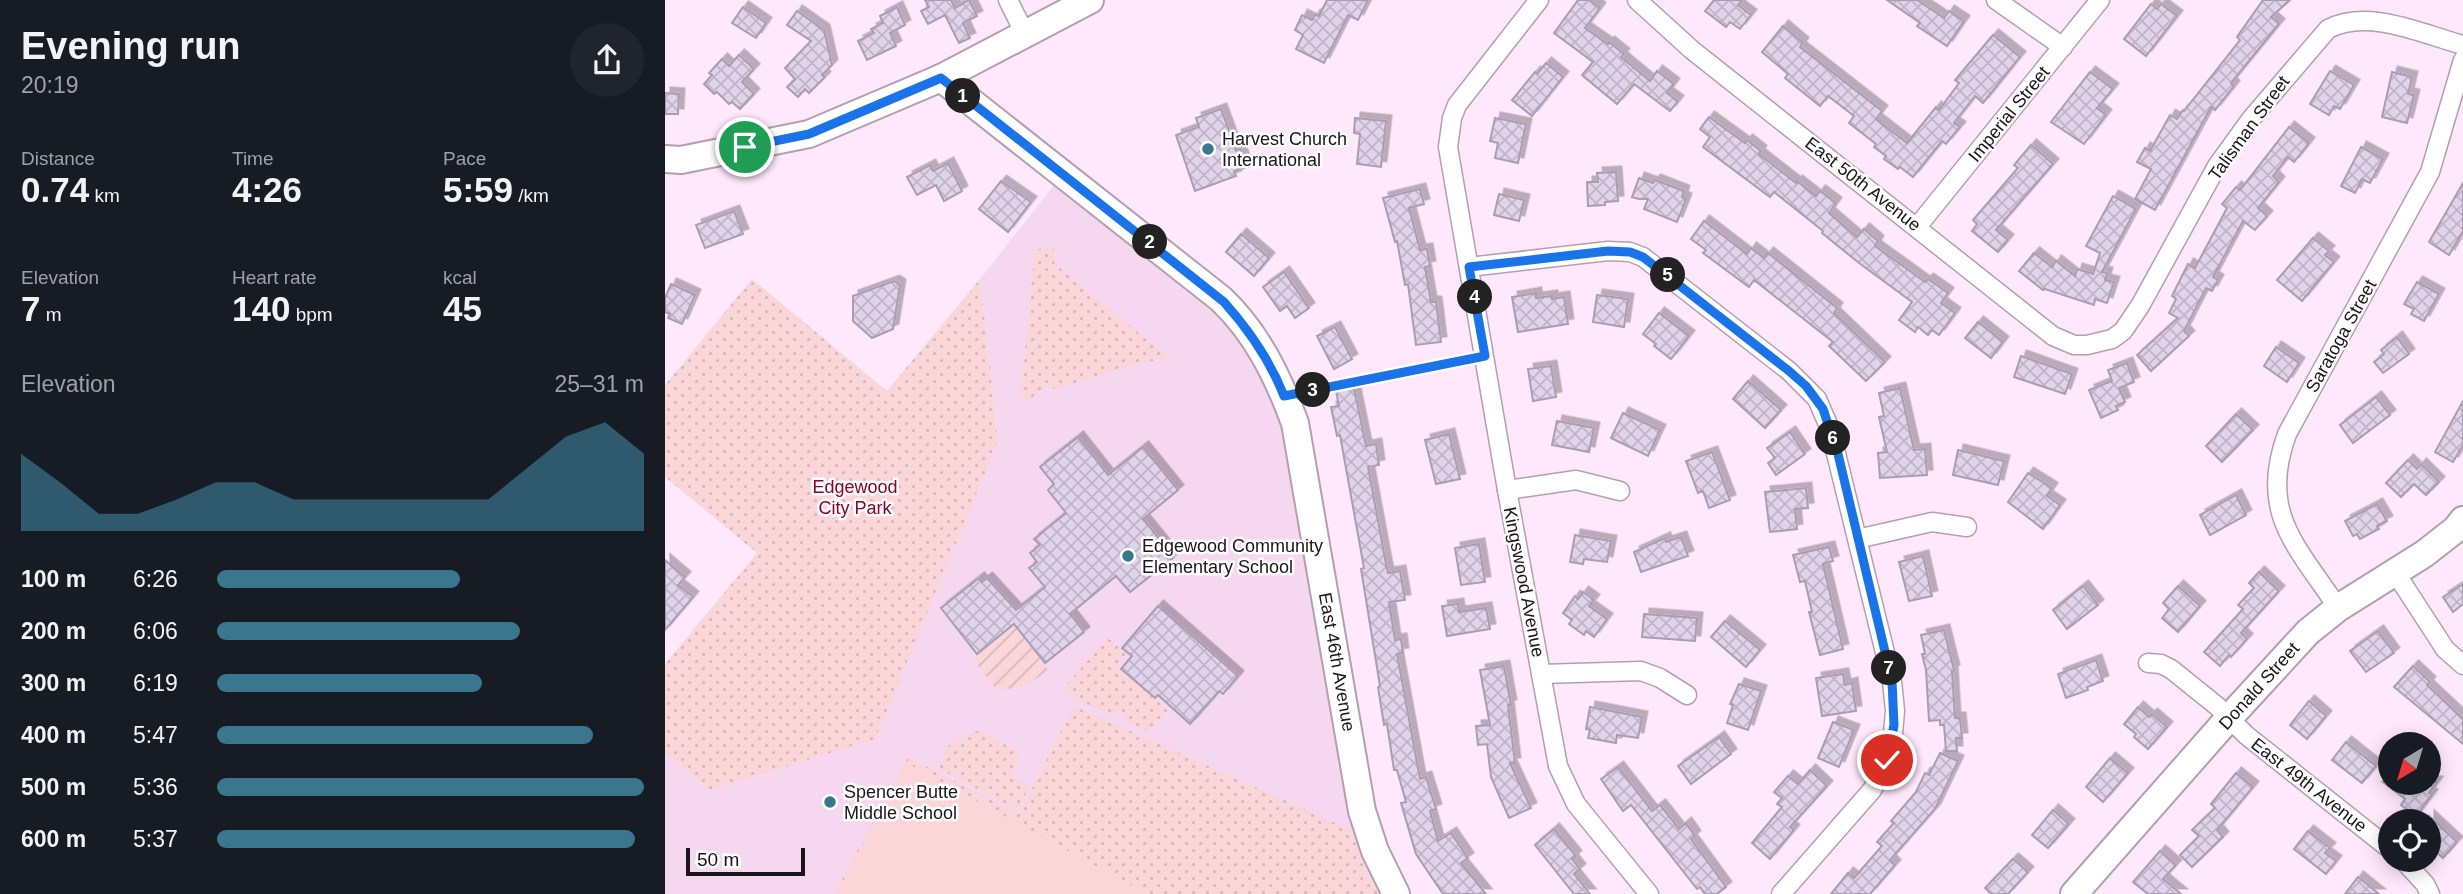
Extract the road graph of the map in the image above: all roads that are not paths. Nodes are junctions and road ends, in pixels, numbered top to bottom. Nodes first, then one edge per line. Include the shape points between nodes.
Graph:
1 (1009, 0) edge
2 (1090, 0) edge
3 (1539, 0) edge
4 (1637, 0) edge
5 (1996, 0) edge
6 (2100, 0) edge
7 (1025, 34) junction
8 (2463, 45) edge
9 (2063, 47) junction
10 (2463, 60) edge
11 (941, 78) junction
12 (665, 159) edge
13 (1917, 227) junction
14 (1469, 267) junction
15 (2099, 344) joint
16 (1507, 490) junction
17 (1620, 491) dead end
18 (2463, 520) edge
19 (1967, 527) dead end
20 (1857, 539) junction
21 (2395, 572) junction
22 (2338, 608) junction
23 (2148, 663) dead end
24 (2463, 665) edge
25 (1541, 674) junction
26 (1687, 695) dead end
27 (2228, 719) junction
28 (2378, 840) edge
29 (2414, 872) edge
30 (2085, 891) edge
31 (1396, 894) edge
32 (1649, 894) edge
33 (1780, 894) edge
34 (2430, 894) edge

1 - 7 street
2 - 7 street
3 - 14 street, Kingswood Avenue via 1464,95 1452,118 1448,147
4 - 13 street, East 50th Avenue via 1692,50
5 - 9 street
6 - 9 street, Imperial Street
7 - 11 street
8 - 15 street, Talisman Street via 2369,21 2353,20 2328,29 2217,166 2131,320 2123,331
9 - 13 street, Imperial Street
10 - 22 street, Saratoga Street via 2430,172 2281,452 2276,493 2280,514
11 - 12 street via 809,134 681,160
11 - 31 street, East 46th Avenue via 1224,302 1264,353 1295,423 1362,811
13 - 15 street, East 50th Avenue via 2053,336 2074,345
14 - 16 street, Kingswood Avenue
14 - 20 street via 1608,251 1630,252 1656,266 1789,371 1817,399 1838,454
16 - 17 street, Kingswood Avenue via 1576,480
16 - 25 street, Kingswood Avenue
18 - 21 street, Donald Street
19 - 20 street via 1932,522
20 - 33 street via 1892,681 1892,745 1863,802
21 - 22 street, Donald Street
21 - 24 street via 2445,649
22 - 27 street, Donald Street via 2308,632
23 - 27 street, East 49th Avenue via 2166,666
25 - 26 street, Kingswood Avenue via 1641,671
25 - 32 street, Kingswood Avenue via 1554,754 1568,792
27 - 28 street, East 49th Avenue
27 - 30 street, Donald Street
29 - 34 street

